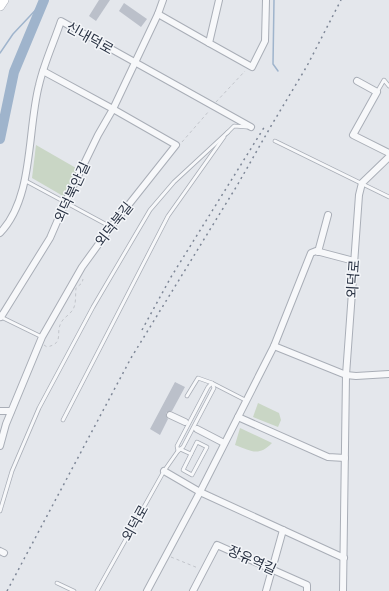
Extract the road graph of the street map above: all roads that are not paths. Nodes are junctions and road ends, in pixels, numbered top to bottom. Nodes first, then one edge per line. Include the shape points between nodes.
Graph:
1 (4, 0) edge
2 (163, 0) edge
3 (219, 0) edge
4 (266, 0) edge
5 (0, 6) edge
6 (158, 14) junction
7 (209, 43) junction
8 (134, 62) junction
9 (43, 71) junction
10 (357, 81) dead end
11 (389, 86) edge
12 (377, 92) junction
13 (113, 109) junction
14 (251, 127) joint
15 (228, 132) junction
16 (275, 141) dead end
17 (389, 153) edge
18 (389, 157) edge
19 (24, 180) junction
20 (362, 183) junction
21 (389, 197) edge
22 (66, 202) junction
23 (328, 216) dead end
24 (111, 227) junction
25 (0, 233) edge
26 (318, 252) junction
27 (354, 261) junction
28 (1, 316) edge
29 (42, 337) junction
30 (274, 346) junction
31 (346, 374) junction
32 (389, 374) edge
33 (212, 383) junction
34 (187, 396) dead end
35 (247, 401) junction
36 (0, 411) edge
37 (11, 411) junction
38 (170, 415) dead end
39 (238, 417) junction
40 (63, 420) dead end
41 (185, 422) dead end
42 (197, 429) dead end
43 (222, 442) dead end
44 (0, 446) edge
45 (179, 450) junction
46 (191, 454) junction
47 (345, 458) junction
48 (164, 471) junction
49 (200, 492) junction
50 (0, 511) edge
51 (283, 530) junction
52 (344, 558) junction
53 (272, 570) junction
54 (57, 583) dead end
55 (74, 591) edge
56 (97, 591) edge
57 (147, 591) edge
58 (193, 591) edge
59 (266, 591) edge
60 (306, 591) edge
61 (343, 591) edge

1 - 5 street
2 - 6 street, 외덕북안길
3 - 7 street
4 - 7 street via 265,41 252,66
6 - 7 street
6 - 8 street, 외덕북안길
8 - 9 street, 신내덕로 via 61,21
8 - 13 street, 외덕북안길
8 - 14 street, 신내덕로
9 - 13 street, 외덕북길
9 - 19 street, 신내덕로
10 - 12 street
11 - 12 lane via 384,80
12 - 17 street via 353,135
13 - 22 street, 외덕북안길
13 - 24 street, 외덕북길 via 176,145
14 - 15 lane via 234,126
15 - 40 lane via 168,216
15 - 50 lane via 174,182 150,210 93,307 39,408 12,471
16 - 20 lane
18 - 20 street
19 - 22 lane
19 - 25 street, 신내덕로 via 14,213
20 - 21 lane
20 - 27 street, 외덕로
22 - 24 lane
22 - 28 street, 외덕북안길 via 50,238
23 - 26 street
24 - 29 street, 외덕북길 via 82,267
26 - 27 street
26 - 30 street via 311,253
27 - 31 street, 외덕로
28 - 29 lane
29 - 37 street, 외덕북길
30 - 31 street
30 - 35 street
31 - 32 street
31 - 47 street, 외덕로
33 - 34 lane via 198,378
33 - 35 lane
33 - 45 lane via 177,446
33 - 45 lane via 214,388 183,447
35 - 39 street
36 - 37 street
37 - 44 street, 외덕북길
38 - 41 street
39 - 47 street via 328,457
39 - 49 street
42 - 43 street
45 - 46 lane
45 - 48 lane, 외덕로
46 - 46 lane via 183,470 192,474 207,446 197,442
47 - 52 street, 외덕로
48 - 49 street
48 - 56 lane, 외덕로
49 - 51 street
49 - 57 street
51 - 52 street
51 - 53 street
52 - 61 street, 외덕로
53 - 58 street, 장유역길 via 217,545
53 - 59 street
53 - 60 street, 장유역길 via 307,585
54 - 55 lane

